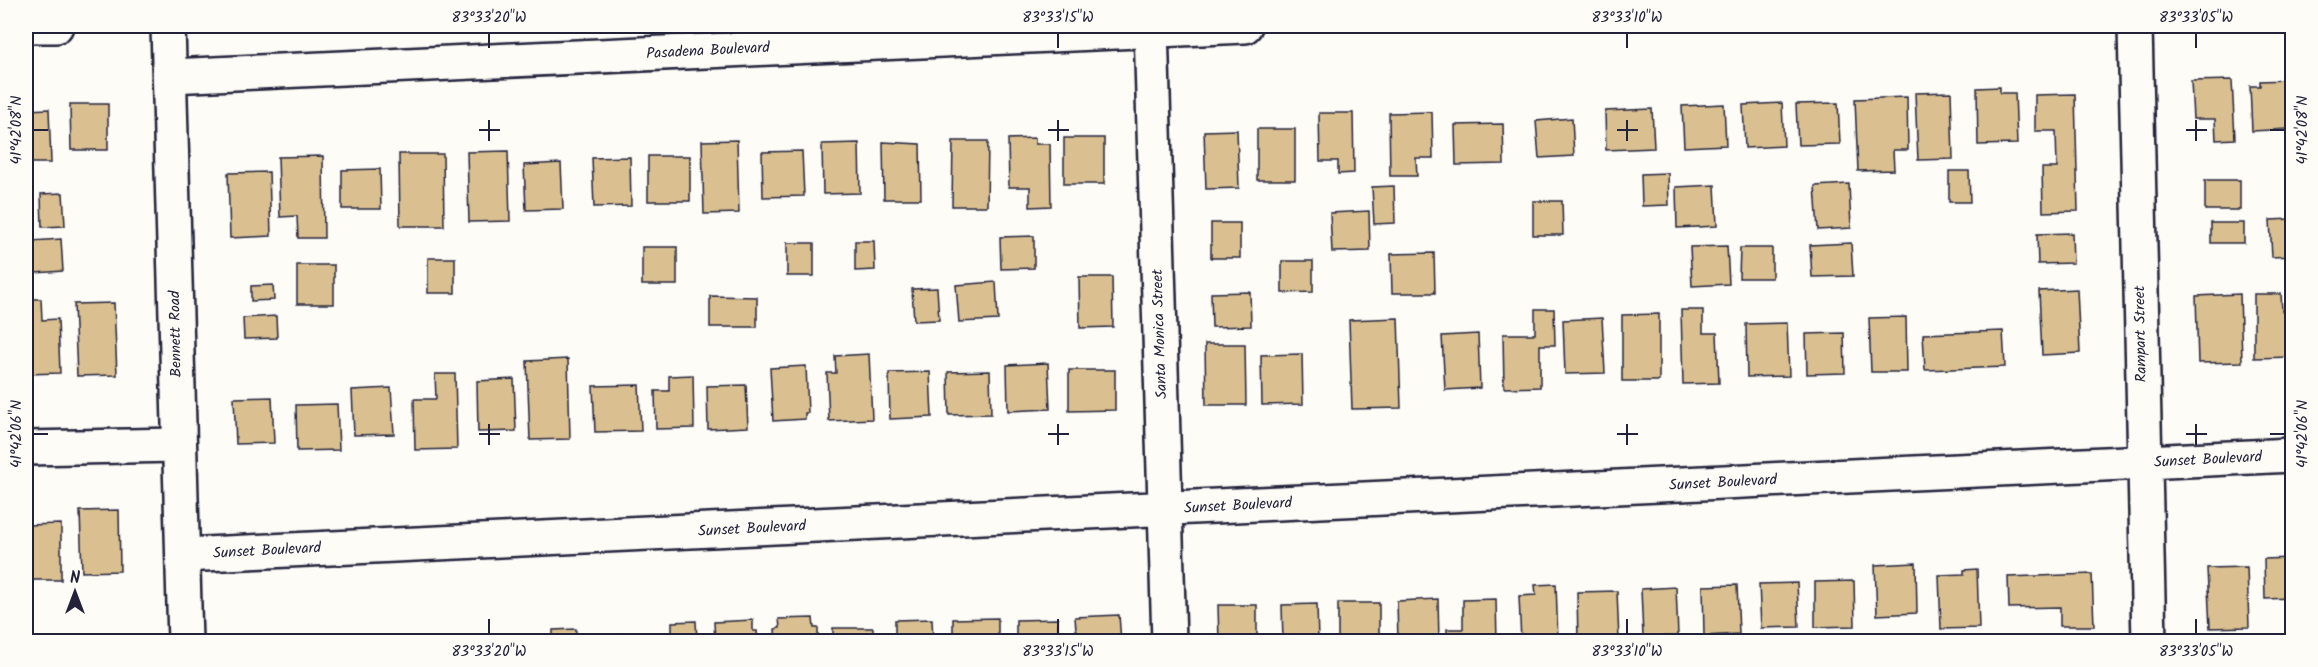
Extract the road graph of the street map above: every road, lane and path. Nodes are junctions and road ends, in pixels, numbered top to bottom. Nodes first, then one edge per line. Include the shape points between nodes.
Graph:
1 (26, 26) edge
2 (56, 26) edge
3 (168, 26) edge
4 (1245, 26) edge
5 (2135, 26) edge
6 (1151, 28) edge
7 (170, 76) junction
8 (178, 445) junction
9 (26, 448) edge
10 (2292, 455) edge
11 (2144, 463) junction
12 (1165, 509) junction
13 (183, 555) junction
14 (185, 642) edge
15 (1169, 642) edge
16 (2149, 642) edge

1 - 2 street
3 - 7 street, Bennett Road
4 - 6 street, Pasadena Boulevard
5 - 11 street, Rampart Street
6 - 7 street, Pasadena Boulevard
6 - 12 street, Santa Monica Street
7 - 8 street, Bennett Road
8 - 9 street
8 - 13 street, Bennett Road
10 - 11 street, Sunset Boulevard
11 - 12 street, Sunset Boulevard
11 - 16 street, Rampart Street
12 - 13 street, Sunset Boulevard
12 - 15 street, Santa Monica Street
13 - 14 street, Bennett Road

